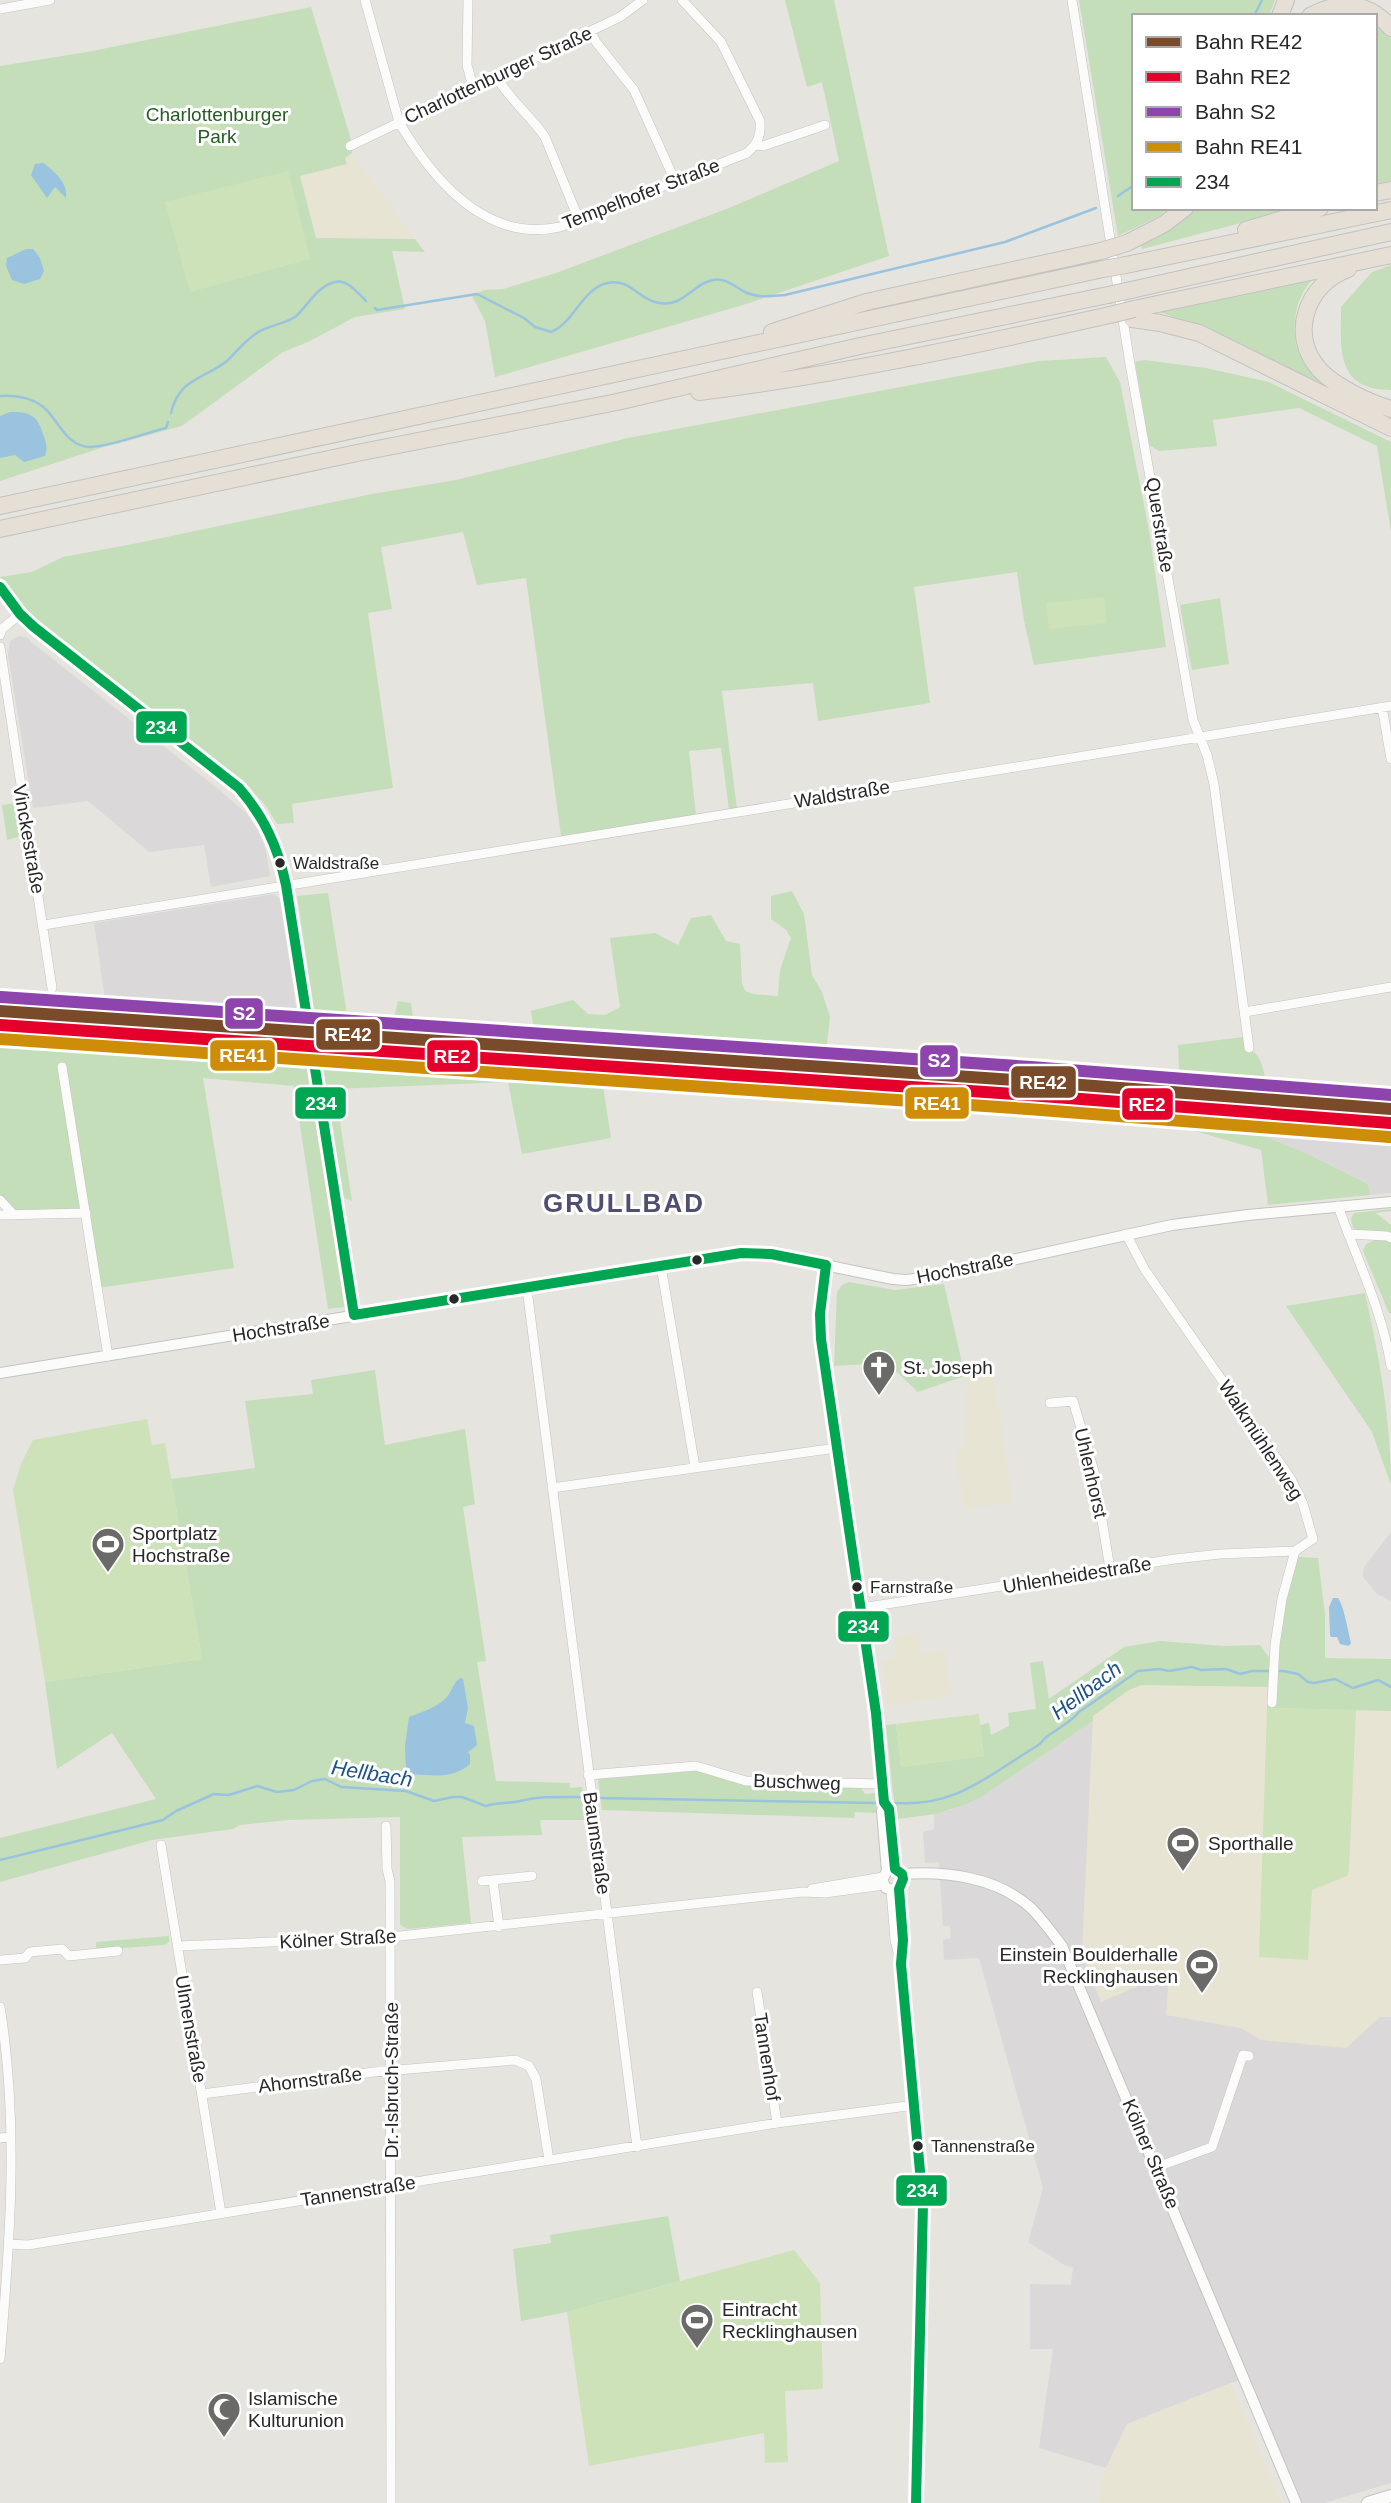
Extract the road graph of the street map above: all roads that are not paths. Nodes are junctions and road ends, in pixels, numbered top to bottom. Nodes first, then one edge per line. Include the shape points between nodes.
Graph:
1 (50, 0) edge
2 (365, 0) edge
3 (468, 0) edge
4 (643, 0) edge
5 (682, 0) edge
6 (1072, 0) edge
7 (0, 9) edge
8 (1315, 14) edge
9 (1376, 14) edge
10 (1377, 15) edge
11 (1391, 28) edge
12 (591, 31) junction
13 (496, 76) junction
14 (473, 87) junction
15 (399, 122) junction
16 (825, 125) dead end
17 (756, 145) junction
18 (350, 146) dead end
19 (676, 181) junction
20 (1182, 210) edge
21 (1313, 210) edge
22 (1391, 210) edge
23 (579, 220) junction
24 (1391, 232) edge
25 (1209, 248) junction
26 (1391, 257) edge
27 (1133, 314) junction
28 (680, 362) junction
29 (617, 402) junction
30 (1391, 409) edge
31 (1391, 428) edge
32 (0, 506) edge
33 (0, 529) edge
34 (0, 587) edge
35 (20, 614) junction
36 (0, 635) edge
37 (0, 647) edge
38 (1386, 706) edge
39 (1198, 737) junction
40 (1391, 759) edge
41 (286, 886) junction
42 (44, 925) junction
43 (1391, 987) edge
44 (52, 988) dead end
45 (1245, 1012) junction
46 (1249, 1048) dead end
47 (62, 1066) dead end
48 (0, 1200) edge
49 (1391, 1202) edge
50 (1338, 1206) junction
51 (86, 1213) junction
52 (0, 1215) edge
53 (14, 1215) junction
54 (1126, 1234) junction
55 (1348, 1234) junction
56 (1391, 1238) edge
57 (827, 1265) junction
58 (661, 1266) junction
59 (527, 1289) junction
60 (354, 1315) junction
61 (108, 1356) junction
62 (1391, 1366) edge
63 (0, 1373) edge
64 (1049, 1403) dead end
65 (836, 1448) junction
66 (695, 1468) junction
67 (552, 1488) junction
68 (1295, 1552) junction
69 (1110, 1569) junction
70 (861, 1608) junction
71 (1272, 1703) dead end
72 (588, 1775) junction
73 (883, 1784) junction
74 (386, 1826) dead end
75 (161, 1845) dead end
76 (531, 1876) dead end
77 (493, 1880) junction
78 (893, 1880) junction
79 (482, 1881) dead end
80 (607, 1914) junction
81 (499, 1927) junction
82 (391, 1937) junction
83 (178, 1946) junction
84 (118, 1951) dead end
85 (0, 1959) edge
86 (757, 1992) dead end
87 (0, 2007) edge
88 (1250, 2056) dead end
89 (391, 2071) junction
90 (202, 2094) junction
91 (915, 2105) junction
92 (777, 2123) junction
93 (11, 2137) junction
94 (0, 2138) edge
95 (637, 2147) junction
96 (549, 2160) junction
97 (1157, 2167) junction
98 (391, 2186) junction
99 (221, 2213) junction
100 (9, 2244) junction
101 (0, 2358) edge
102 (1391, 2496) edge
103 (391, 2503) edge
104 (916, 2503) edge
105 (1296, 2503) edge
106 (1368, 2503) edge

1 - 7 street
2 - 15 street, Tempelhofer Straße
3 - 14 street via 467,65
4 - 12 street, Charlottenburger Straße
5 - 17 street via 721,42 760,121
6 - 39 street, Querstraße via 1130,364
8 - 9 highway via 1335,5
10 - 11 highway
12 - 13 street, Charlottenburger Straße
12 - 19 street via 635,90
13 - 14 street, Charlottenburger Straße
13 - 23 street via 545,138
14 - 15 street, Charlottenburger Straße
15 - 18 street, Charlottenburger Straße
15 - 23 street, Tempelhofer Straße via 454,196 488,219 535,230
16 - 17 street, Tempelhofer Straße
17 - 19 street, Tempelhofer Straße via 747,153
19 - 23 street, Tempelhofer Straße
20 - 28 highway, bridge via 1127,243 1101,251 866,302
21 - 25 highway via 1230,235
22 - 25 highway
24 - 29 highway, bridge
25 - 28 highway, bridge
26 - 27 highway
26 - 30 highway via 1340,272 1326,281 1308,302 1303,332 1319,370 1335,383
27 - 29 highway, bridge via 817,376
27 - 31 highway via 1199,333
28 - 32 highway
29 - 33 highway
34 - 35 street
35 - 36 street
35 - 41 street via 239,788 267,825
37 - 42 street, Vinckestraße
38 - 39 street, Waldstraße
38 - 40 street
39 - 41 street, Waldstraße
39 - 45 street, Querstraße via 1214,784
41 - 42 street, Waldstraße
41 - 60 street, bridge
42 - 44 street, Vinckestraße
43 - 45 street
45 - 46 street, Querstraße
47 - 51 street
48 - 53 street
49 - 50 street, Hochstraße
50 - 54 street, Hochstraße
50 - 55 street
51 - 53 street
51 - 61 street
52 - 53 street
54 - 57 street, Hochstraße via 919,1279 893,1279
54 - 68 street, Walkmühlenweg via 1145,1270 1291,1479 1312,1539
55 - 56 street
55 - 62 street via 1373,1292
57 - 58 street, Hochstraße via 741,1253
57 - 65 street via 821,1339
58 - 59 street, Hochstraße
58 - 66 street
59 - 60 street, Hochstraße
59 - 67 street, Baumstraße
60 - 61 street, Hochstraße
61 - 63 street, Hochstraße
64 - 69 street, Uhlenhorst via 1073,1401 1094,1471
65 - 66 street
65 - 70 street
66 - 67 street
67 - 72 street, Baumstraße
68 - 69 street, Uhlenheidestraße via 1220,1553
68 - 71 street, Walkmühlenweg via 1282,1600
69 - 70 street, Uhlenheidestraße
70 - 73 street
72 - 73 street, Buschweg via 696,1766 746,1781
72 - 80 street, Baumstraße
73 - 78 street
74 - 82 street, Dr.-Isbruch-Straße
75 - 83 street, Ulmenstraße
76 - 77 street
77 - 79 street
77 - 81 street
78 - 80 street, Kölner Straße
78 - 91 street via 903,1940 901,1964
78 - 97 street, Kölner Straße via 925,1872 970,1877 1023,1902 1043,1922 1062,1946
80 - 81 street, Kölner Straße
80 - 95 street, Baumstraße
81 - 82 street, Kölner Straße
82 - 83 street, Kölner Straße
82 - 89 street, Dr.-Isbruch-Straße
83 - 90 street, Ulmenstraße
84 - 85 street via 69,1956 62,1950 41,1951 25,1958
86 - 92 street, Tannenhof
87 - 93 street
88 - 97 street via 1243,2055 1212,2147
89 - 90 street, Ahornstraße
89 - 96 street, Ahornstraße via 509,2059 522,2062 536,2079
89 - 98 street, Dr.-Isbruch-Straße
90 - 99 street, Ulmenstraße
91 - 92 street, Tannenstraße
91 - 104 street via 923,2204
92 - 95 street, Tannenstraße
93 - 94 street
93 - 100 street
95 - 96 street, Tannenstraße
96 - 98 street, Tannenstraße
97 - 105 street, Kölner Straße
98 - 99 street, Tannenstraße
98 - 103 street, Dr.-Isbruch-Straße
99 - 100 street, Tannenstraße via 28,2245
100 - 101 street
102 - 106 main road

